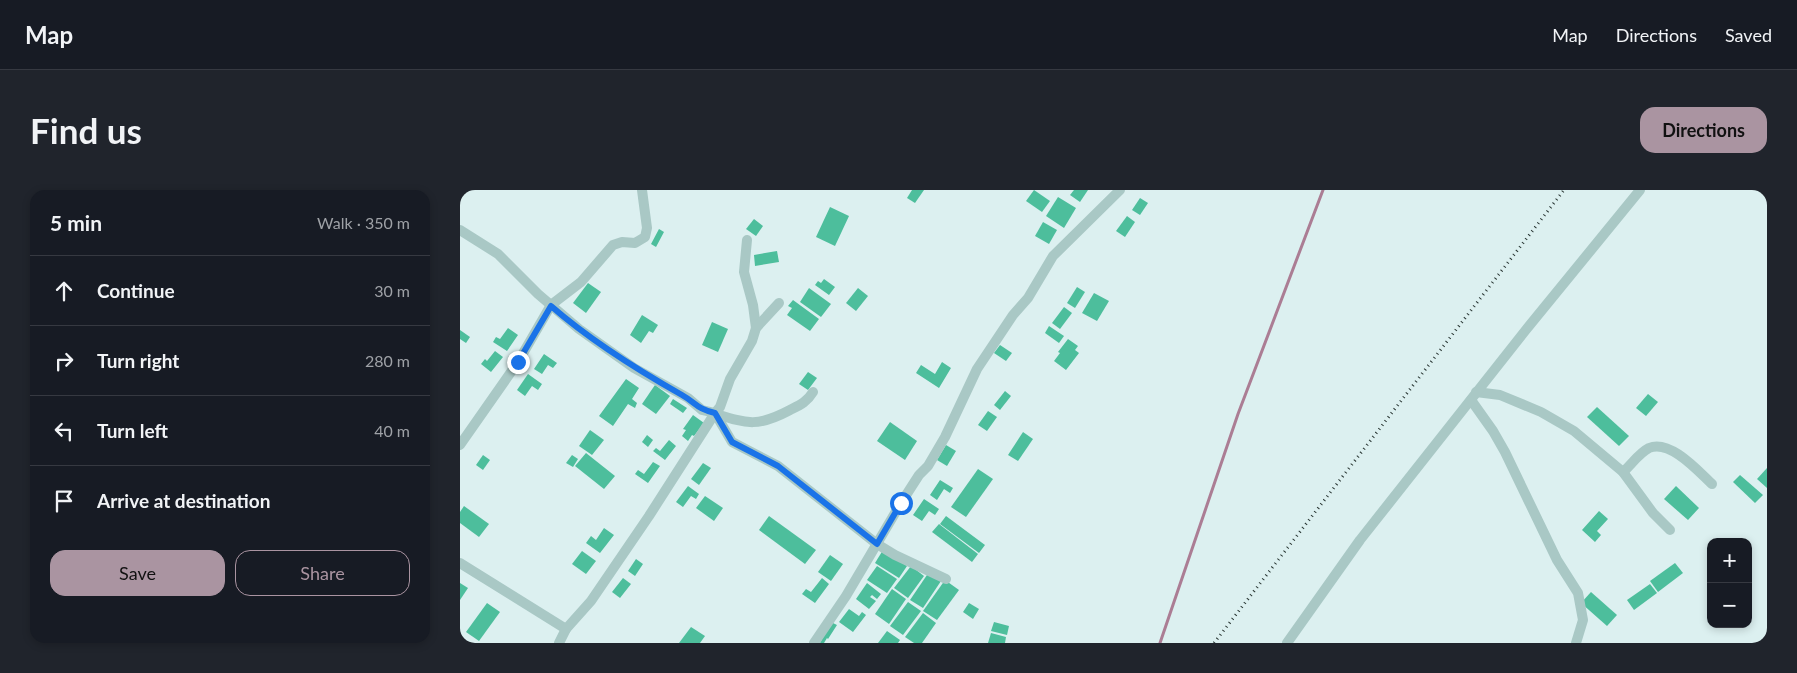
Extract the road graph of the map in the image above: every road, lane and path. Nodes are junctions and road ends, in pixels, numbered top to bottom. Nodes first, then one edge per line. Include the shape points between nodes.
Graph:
1 (642, 190) edge
2 (1120, 190) edge
3 (1640, 190) edge
4 (460, 230) edge
5 (747, 240) dead end
6 (780, 304) dead end
7 (551, 306) junction
8 (756, 328) junction
9 (813, 392) dead end
10 (1474, 396) junction
11 (715, 413) junction
12 (460, 445) edge
13 (1623, 472) junction
14 (1712, 484) dead end
15 (1670, 530) dead end
16 (877, 544) junction
17 (460, 563) edge
18 (946, 579) dead end
19 (566, 629) junction
20 (560, 643) edge
21 (814, 643) edge
22 (1287, 643) edge
23 (1576, 643) edge

1 - 7 street via 647,228 645,237 635,243 622,242 613,246 581,282
2 - 16 street via 1053,256 1028,298 977,369 945,437
3 - 10 street
4 - 7 street via 498,254
5 - 8 street via 744,272
6 - 8 street
7 - 11 street via 634,368 688,398 702,410
7 - 12 street via 518,362
8 - 11 street
9 - 11 street via 808,401 762,422 739,421
10 - 13 street via 1500,395 1541,412 1574,431
10 - 22 street via 1360,540
10 - 23 street via 1557,560 1578,593 1583,620
11 - 16 street via 732,442 778,466
11 - 19 street via 596,593
13 - 14 street via 1650,448 1660,446 1680,454
13 - 15 street via 1653,513
16 - 18 street
16 - 21 street
17 - 19 street
19 - 20 street

